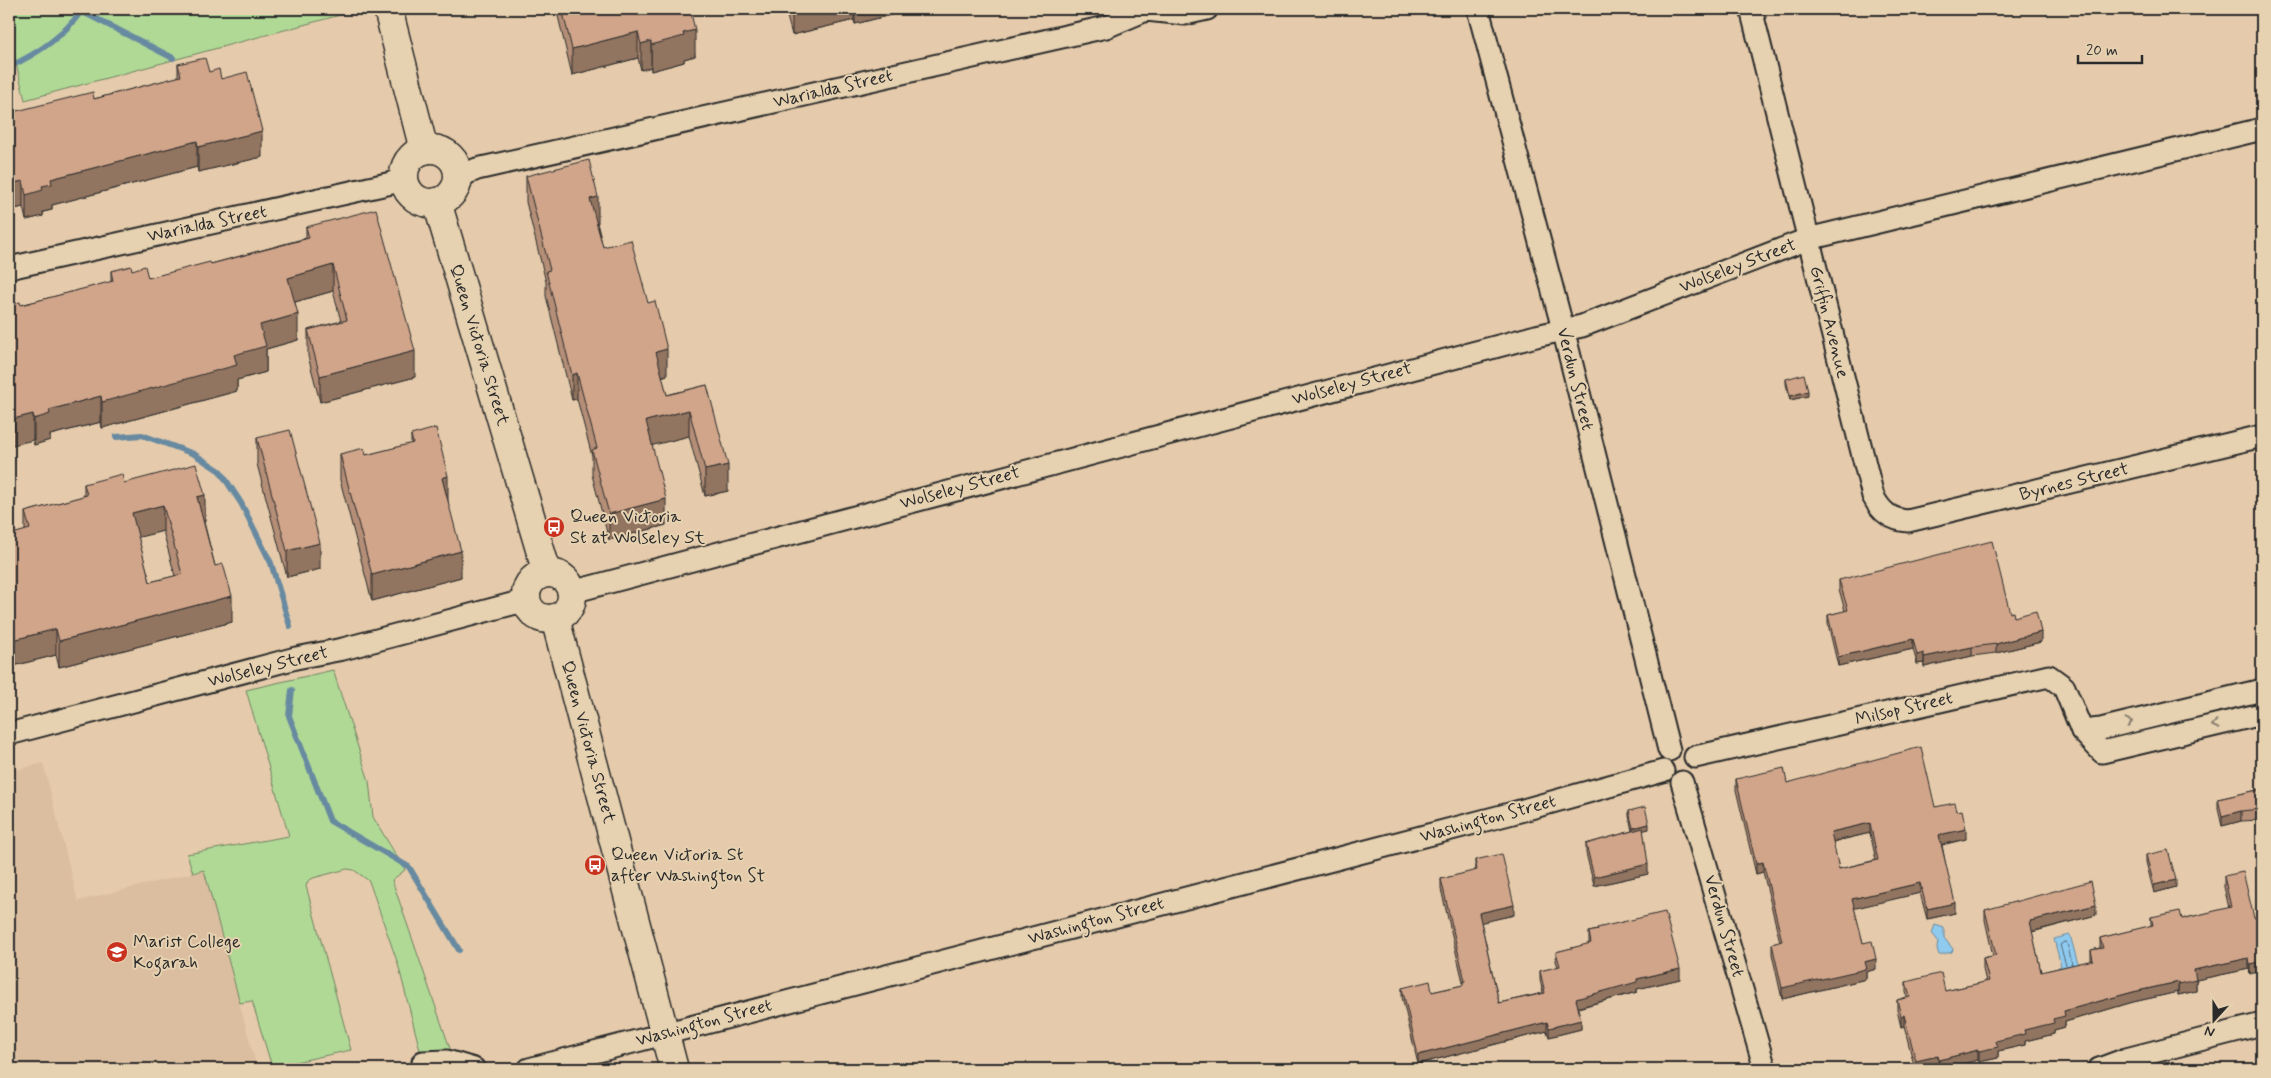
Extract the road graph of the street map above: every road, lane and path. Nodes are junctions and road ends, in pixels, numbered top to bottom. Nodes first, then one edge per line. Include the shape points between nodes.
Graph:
1 (388, 9) edge
2 (1207, 9) edge
3 (1478, 9) edge
4 (1751, 9) edge
5 (1145, 10) edge
6 (2262, 129) edge
7 (424, 150) junction
8 (458, 177) junction
9 (406, 180) junction
10 (437, 202) junction
11 (1808, 239) junction
12 (9, 268) edge
13 (1563, 329) junction
14 (2262, 436) edge
15 (1886, 515) joint
16 (547, 573) junction
17 (572, 592) junction
18 (527, 600) junction
19 (555, 618) junction
20 (2262, 690) edge
21 (2262, 714) edge
22 (2082, 731) junction
23 (9, 734) edge
24 (1669, 750) junction
25 (1695, 757) junction
26 (1663, 771) junction
27 (1682, 782) junction
28 (2262, 1024) edge
29 (664, 1034) junction
30 (423, 1062) dead end
31 (474, 1069) edge
32 (529, 1069) edge
33 (674, 1069) edge
34 (1765, 1069) edge
35 (2099, 1069) edge

1 - 7 main road
2 - 5 street, Warialda Street via 1185,14
3 - 13 street, Verdun Street
4 - 11 street, Griffin Avenue
5 - 8 street, Warialda Street via 1106,27 477,169
6 - 11 street, Wolseley Street
7 - 8 main road via 450,156
7 - 9 main road via 405,169
8 - 10 main road via 452,194
9 - 10 main road via 412,195 420,200
9 - 12 street, Warialda Street
10 - 16 main road, Queen Victoria Street
11 - 13 street, Wolseley Street via 1582,326
11 - 15 street, Griffin Avenue via 1873,496
13 - 17 street, Wolseley Street
13 - 24 street, Verdun Street
14 - 15 street, Byrnes Street via 1908,522
16 - 17 main road via 562,576
16 - 18 main road via 530,583
17 - 19 main road via 570,607
18 - 19 main road via 529,608 537,616
18 - 23 street, Wolseley Street
19 - 29 main road, Queen Victoria Street
22 -> 20 street
21 -> 22 street, Milsop Street via 2102,752
22 - 25 street, Milsop Street via 2064,687 2049,676
24 - 25 street via 1677,747 1687,749
24 - 26 street via 1663,758
25 - 27 street via 1696,770
26 - 27 street via 1671,780
26 - 29 street, Washington Street
27 - 34 street, Verdun Street
28 - 35 street
29 - 32 street, Washington Street
29 - 33 main road, Queen Victoria Street
30 - 31 street via 447,1061

